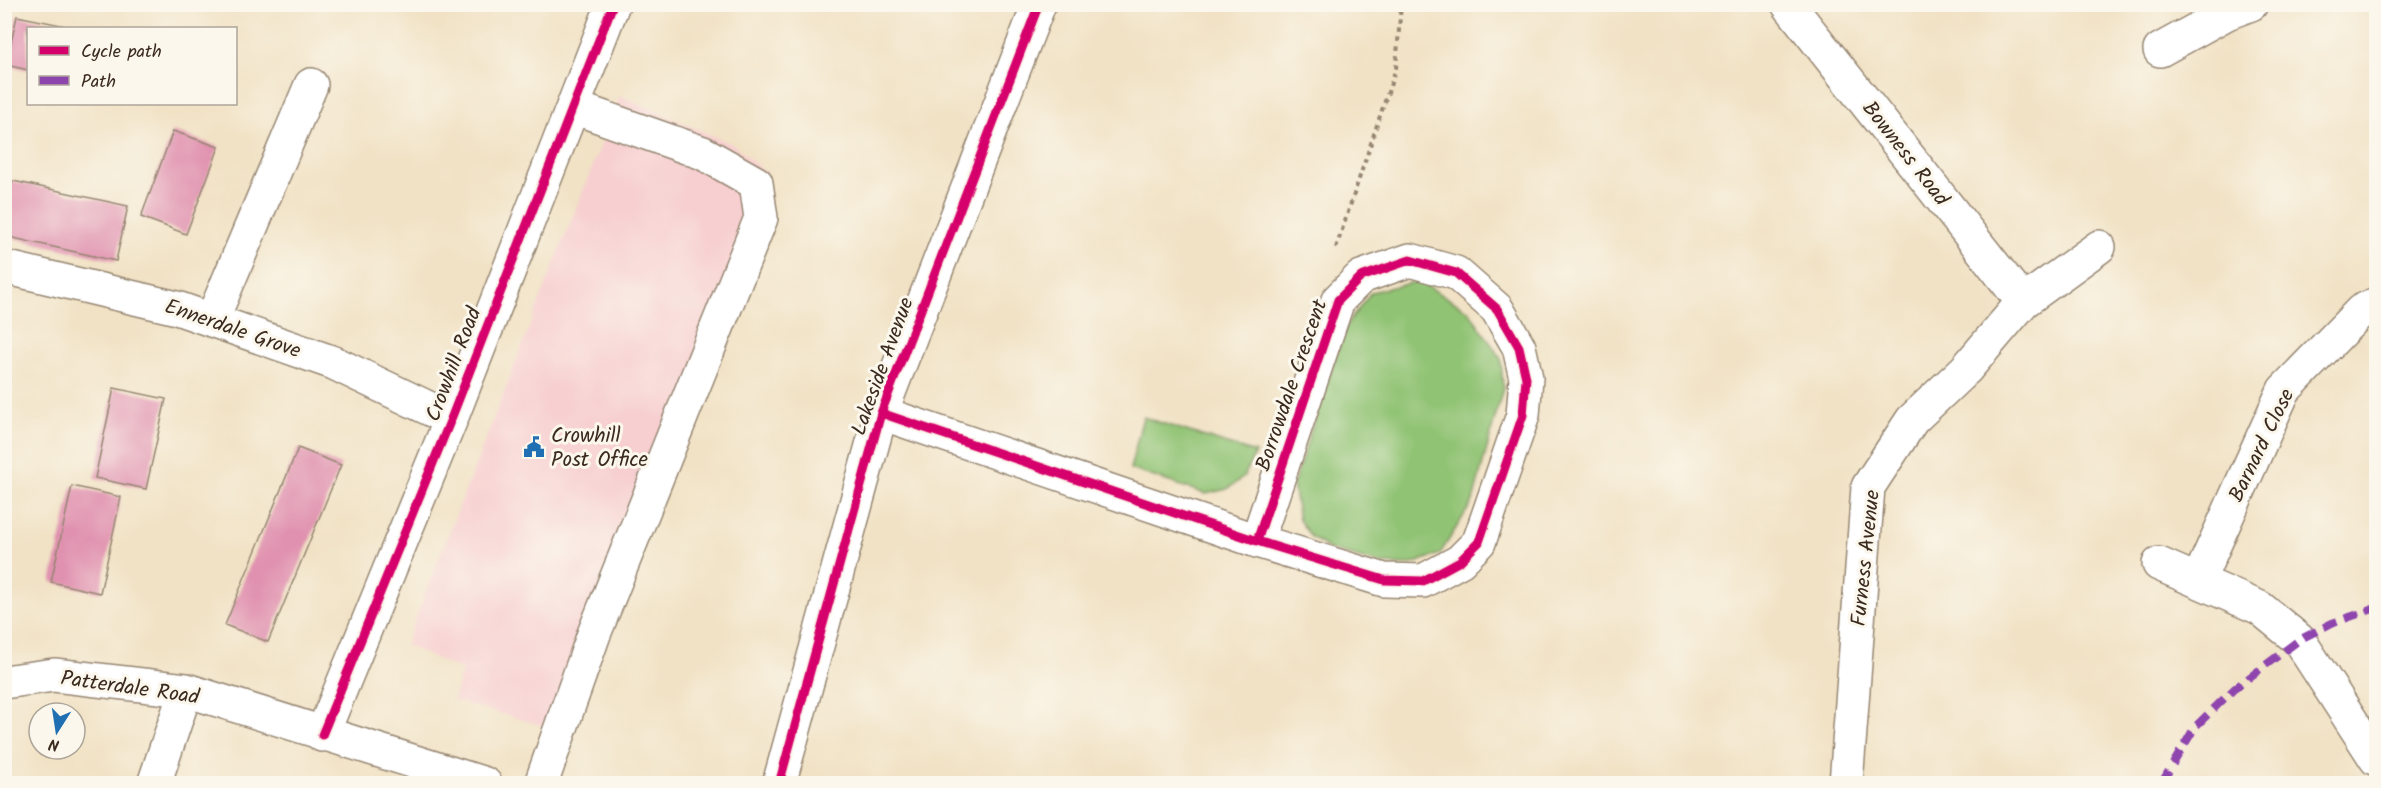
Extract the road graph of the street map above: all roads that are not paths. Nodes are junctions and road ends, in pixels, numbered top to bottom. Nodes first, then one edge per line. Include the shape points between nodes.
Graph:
1 (612, 4) edge
2 (1039, 4) edge
3 (1788, 4) edge
4 (2234, 7) edge
5 (2160, 50) dead end
6 (311, 85) dead end
7 (573, 107) junction
8 (2098, 247) dead end
9 (4, 267) edge
10 (2023, 302) junction
11 (2376, 304) edge
12 (212, 320) junction
13 (881, 412) junction
14 (451, 419) junction
15 (1257, 541) junction
16 (2159, 564) dead end
17 (2198, 581) junction
18 (4, 682) edge
19 (186, 690) junction
20 (322, 735) junction
21 (2376, 759) edge
22 (154, 783) edge
23 (485, 783) edge
24 (541, 783) edge
25 (779, 783) edge
26 (1846, 783) edge

1 - 7 street, Crowhill Road
2 - 13 street, Lakeside Avenue
3 - 10 street, Bowness Road
4 - 5 street
6 - 12 street
7 - 14 street, Crowhill Road
7 - 24 street via 703,153 756,183 761,218 594,634
8 - 10 street, Furness Avenue
9 - 12 street, Ennerdale Grove
10 - 26 street, Furness Avenue via 1966,369 1912,420 1868,488
11 - 17 street, Barnard Close via 2361,311 2284,390
12 - 14 street, Ennerdale Grove via 334,363
13 - 15 street, Borrowdale Crescent
13 - 25 street, Lakeside Avenue
14 - 20 street, Crowhill Road
15 - 15 street, Borrowdale Crescent via 1338,300 1361,277 1410,260 1456,273 1497,309 1519,347 1526,378 1523,415 1479,542 1460,561 1423,581 1384,580
16 - 17 street
17 - 21 street via 2260,608 2299,640
18 - 19 street, Patterdale Road via 54,675
19 - 20 street, Patterdale Road
19 - 22 street
20 - 23 street, Patterdale Road

